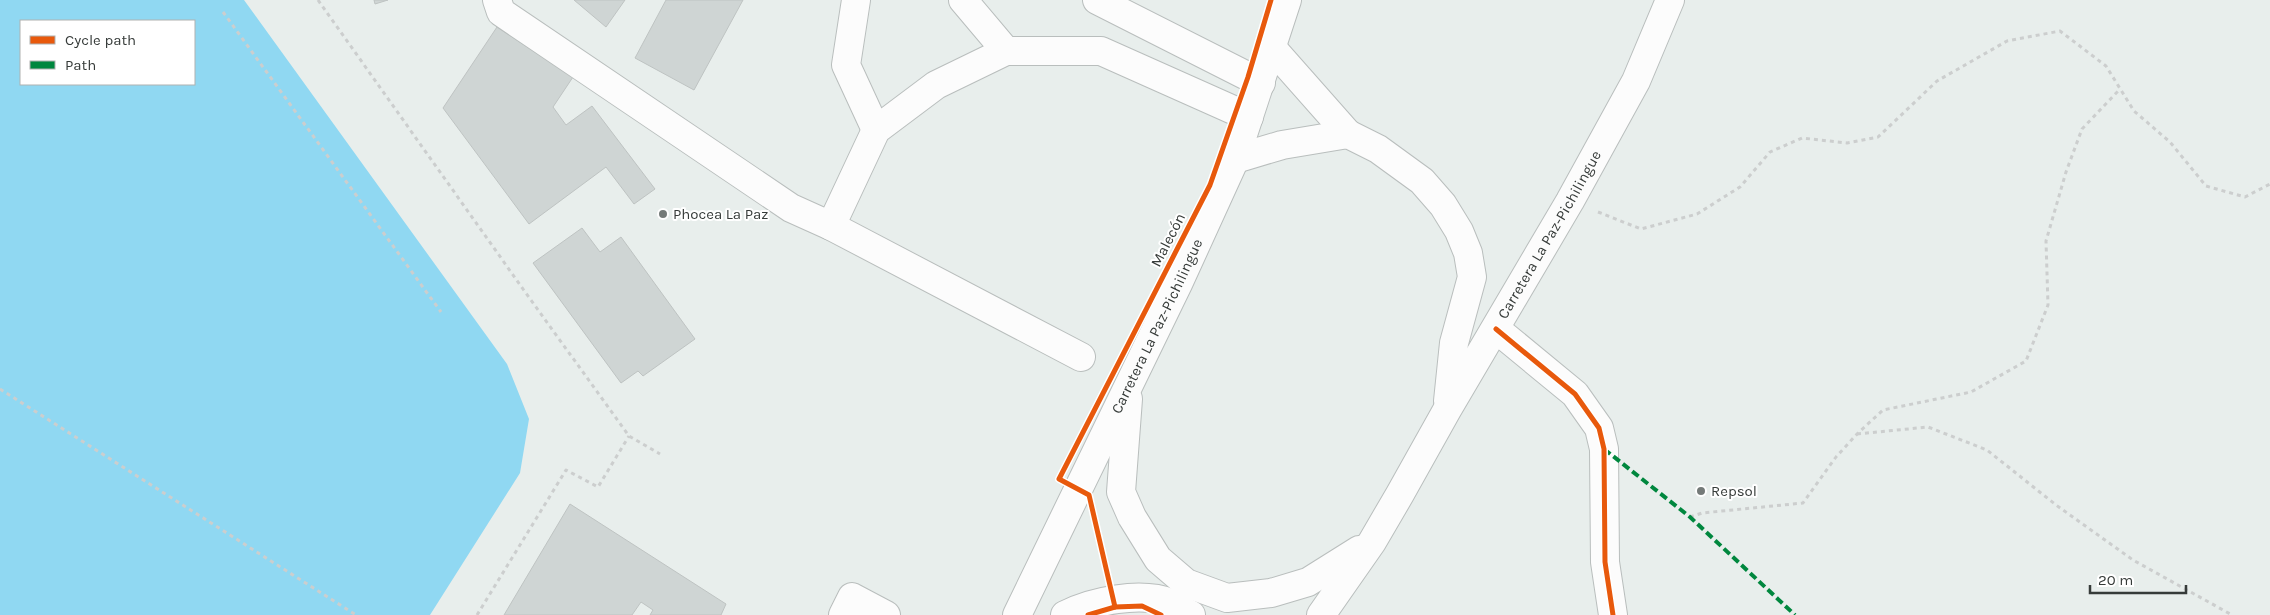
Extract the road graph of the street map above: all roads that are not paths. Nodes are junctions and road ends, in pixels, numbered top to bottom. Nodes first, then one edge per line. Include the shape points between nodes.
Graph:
1 (497, 0) edge
2 (856, 0) edge
3 (963, 0) edge
4 (1096, 0) edge
5 (1285, 0) edge
6 (1670, 0) edge
7 (1272, 48) junction
8 (1006, 51) junction
9 (1261, 83) junction
10 (1249, 117) junction
11 (876, 130) junction
12 (1348, 134) junction
13 (1236, 159) junction
14 (831, 226) junction
15 (1496, 329) junction
16 (1081, 357) dead end
17 (1130, 382) junction
18 (1447, 410) junction
19 (1372, 542) junction
20 (842, 615) edge
21 (886, 615) edge
22 (1016, 615) edge
23 (1065, 615) edge
24 (1191, 615) edge
25 (1321, 615) edge
26 (1613, 615) edge

1 - 14 main road via 501,12 774,197
2 - 11 main road via 846,65
3 - 8 main road
4 - 9 main road
5 - 7 main road, Carretera La Paz-Pichilingue
6 - 15 main road, Carretera La Paz-Pichilingue via 1636,81
7 - 9 main road, Carretera La Paz-Pichilingue
7 - 12 main road
8 - 10 main road via 1101,51
8 - 11 main road via 936,85
9 - 10 main road, Carretera La Paz-Pichilingue
10 - 13 main road, Carretera La Paz-Pichilingue
11 - 14 main road
12 - 13 main road via 1282,145
12 - 18 main road via 1378,150 1422,181 1443,205 1468,253 1472,276 1454,343
13 - 17 main road, Carretera La Paz-Pichilingue
14 - 16 main road
15 - 18 main road, Carretera La Paz-Pichilingue
15 - 26 main road via 1575,394 1599,428 1604,449 1605,562
17 - 19 main road via 1121,492 1158,559 1186,583 1227,598 1271,593 1316,578
17 - 22 main road, Carretera La Paz-Pichilingue
18 - 19 main road, Carretera La Paz-Pichilingue
19 - 25 main road, Carretera La Paz-Pichilingue
20 - 21 main road via 852,597
23 - 24 main road via 1082,606 1138,597 1170,603

